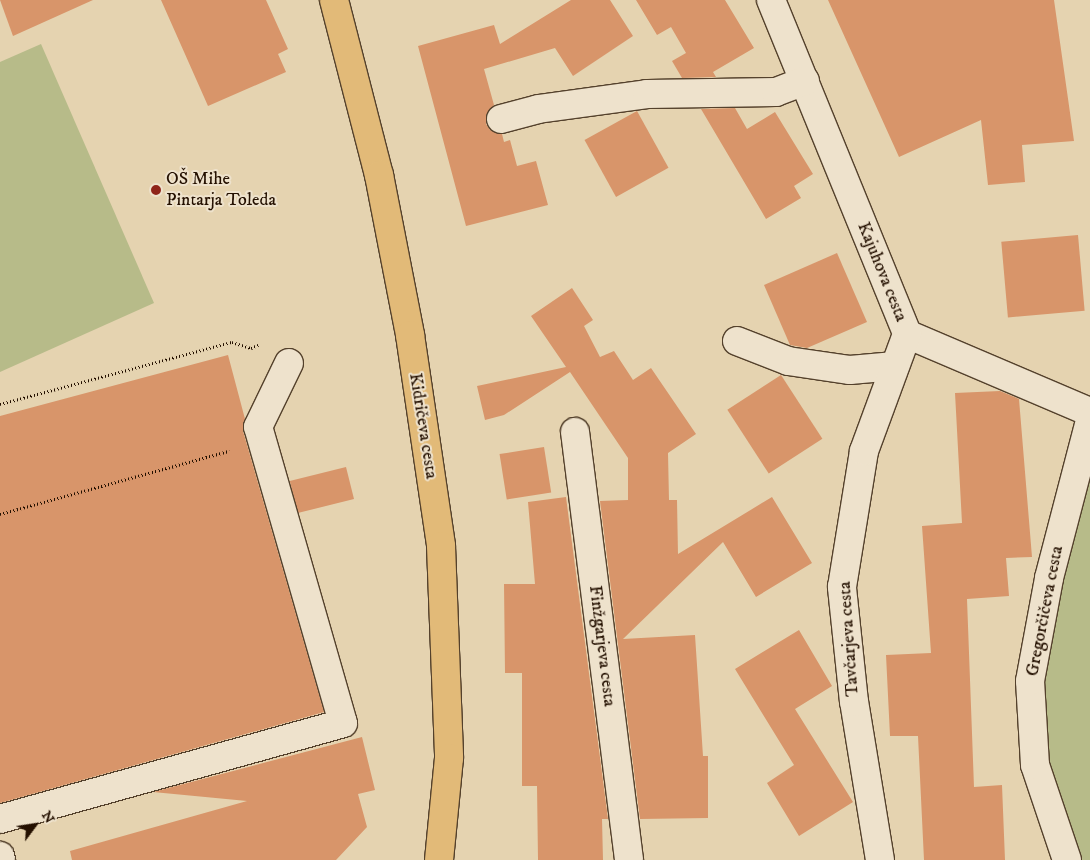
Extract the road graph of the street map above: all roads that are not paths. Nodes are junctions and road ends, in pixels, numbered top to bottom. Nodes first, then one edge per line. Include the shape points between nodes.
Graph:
1 (334, 0) edge
2 (771, 0) edge
3 (805, 81) junction
4 (501, 119) dead end
5 (908, 334) junction
6 (737, 341) dead end
7 (288, 363) dead end
8 (895, 366) junction
9 (1090, 412) edge
10 (1090, 421) edge
11 (575, 432) dead end
12 (0, 819) edge
13 (0, 856) edge
14 (1, 860) edge
15 (439, 860) edge
16 (629, 860) edge
17 (880, 860) edge
18 (1067, 860) edge

1 - 15 main road, Kidričeva cesta via 379,174 410,335 441,546 449,758
2 - 3 street, Kajuhova cesta
3 - 4 street via 776,92 647,94 538,109
3 - 5 street, Kajuhova cesta
5 - 8 street, Tavčarjeva cesta
5 - 9 street, Kajuhova cesta
6 - 8 street via 788,361 850,370
7 - 12 street via 258,428 343,723
8 - 17 street, Tavčarjeva cesta via 864,451 842,586 854,702
10 - 18 street, Gregorčičeva cesta via 1049,578 1030,681 1035,765
11 - 16 street, Finžgarjeva cesta
13 - 14 street

